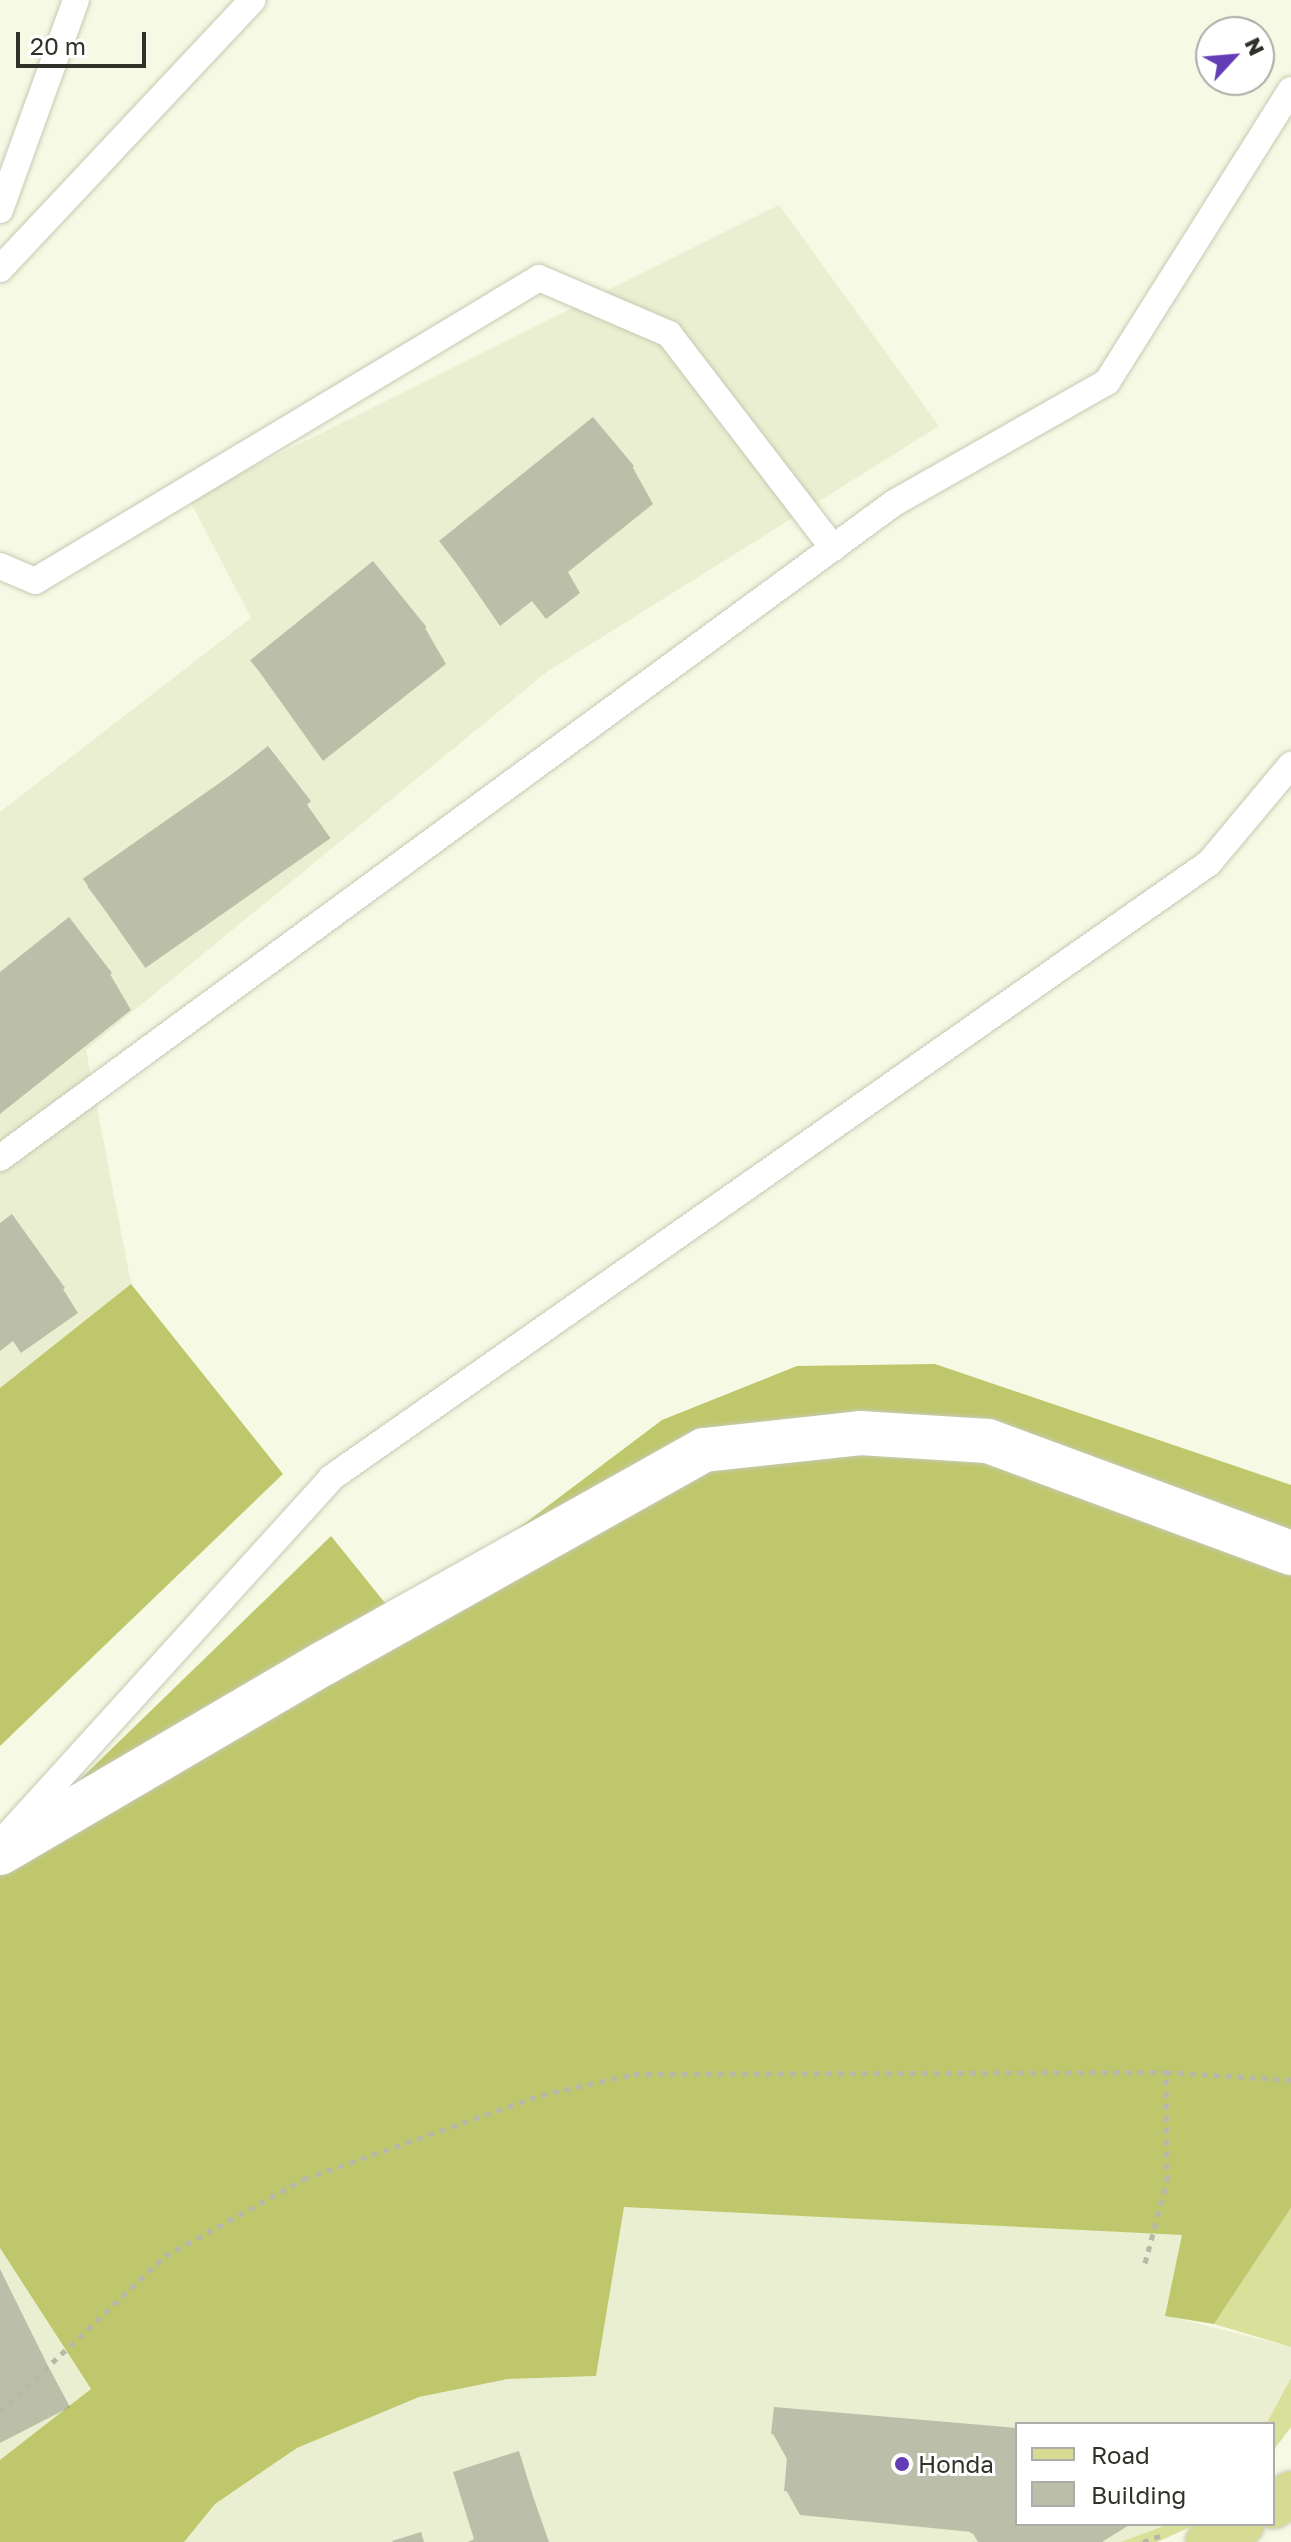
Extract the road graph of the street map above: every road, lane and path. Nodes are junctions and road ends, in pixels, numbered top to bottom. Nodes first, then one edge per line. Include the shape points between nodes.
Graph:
1 (76, 0) edge
2 (253, 0) edge
3 (1291, 90) edge
4 (0, 210) edge
5 (0, 269) edge
6 (833, 548) junction
7 (0, 566) edge
8 (1291, 765) edge
9 (0, 1158) edge
10 (1291, 1553) edge
11 (0, 1843) edge
12 (0, 1853) edge
13 (1166, 2072) junction
14 (1291, 2080) edge
15 (1145, 2263) dead end
16 (0, 2412) edge
17 (1238, 2526) edge
18 (1208, 2542) edge

1 - 4 lane
2 - 5 lane
3 - 6 lane via 1107,382 894,503
6 - 7 lane via 669,334 539,278 35,581
6 - 9 lane
8 - 11 lane via 1209,863 331,1478
10 - 12 street via 988,1441 860,1433 704,1450
13 - 14 path
13 - 15 path via 1167,2181
13 - 16 path via 634,2074 541,2095 304,2179 165,2256
17 - 18 main road

